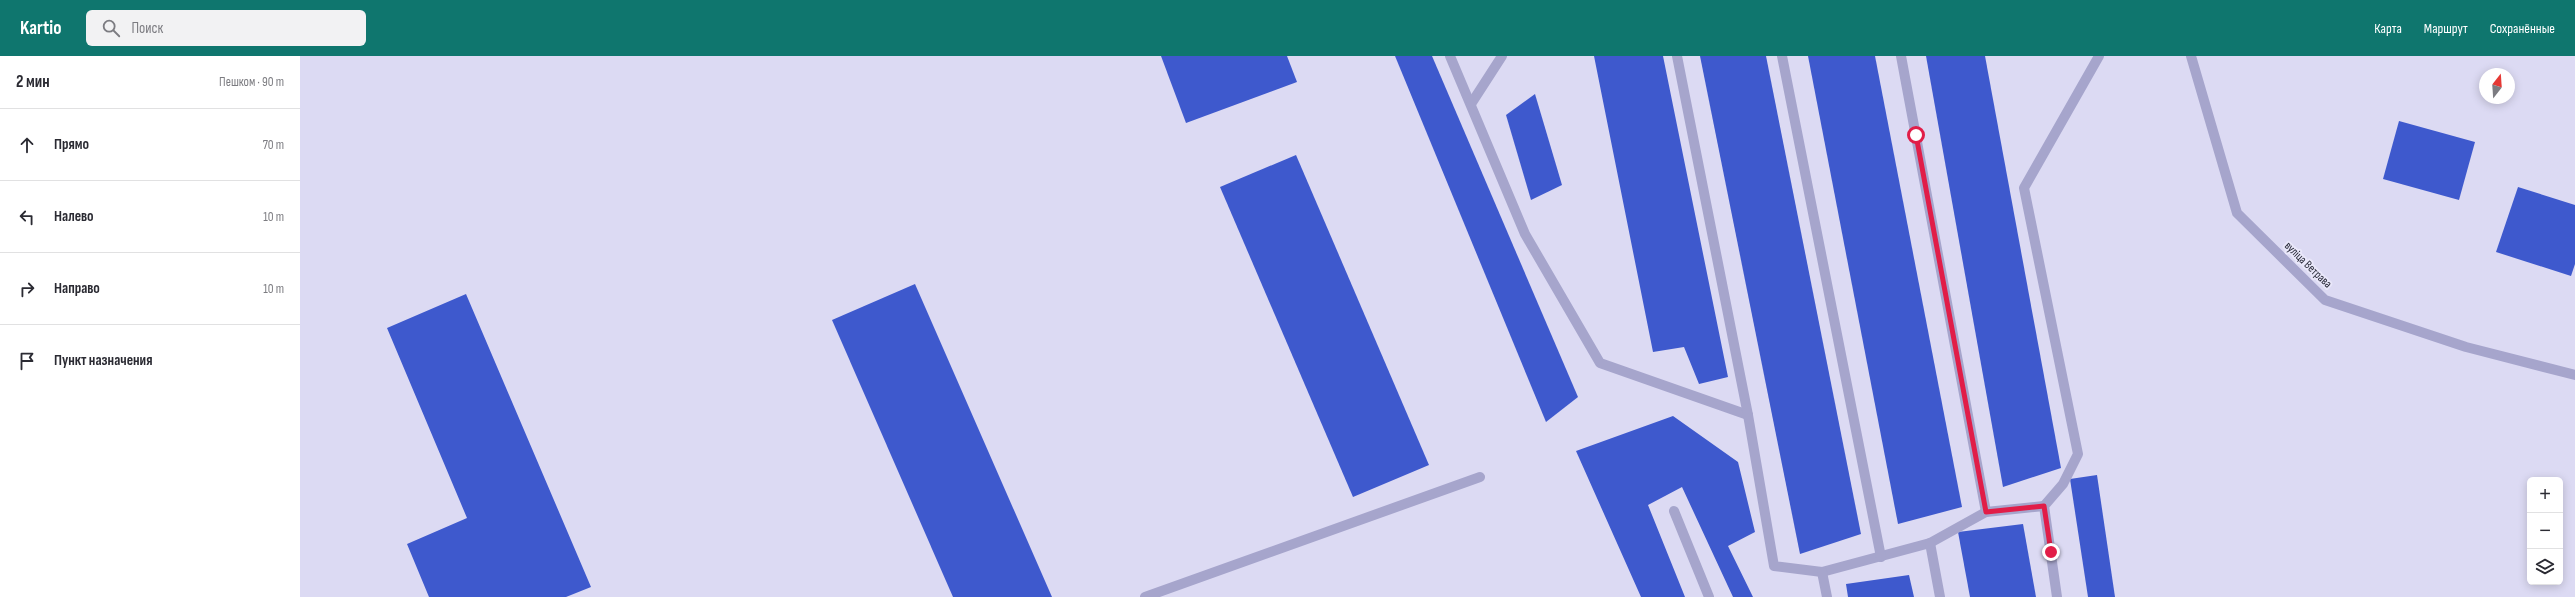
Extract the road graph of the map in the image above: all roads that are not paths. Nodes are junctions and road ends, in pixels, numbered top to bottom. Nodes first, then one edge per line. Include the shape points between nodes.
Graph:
1 (1450, 56) edge
2 (1502, 56) edge
3 (1677, 56) edge
4 (1782, 56) edge
5 (1901, 56) edge
6 (2099, 56) edge
7 (2191, 56) edge
8 (1470, 104) junction
9 (2575, 375) edge
10 (1748, 415) junction
11 (1480, 477) dead end
12 (2044, 506) junction
13 (1674, 511) dead end
14 (1986, 512) junction
15 (1930, 543) junction
16 (1880, 557) junction
17 (1822, 572) junction
18 (1145, 597) edge
19 (1709, 597) edge
20 (1827, 597) edge
21 (1940, 597) edge
22 (2057, 597) edge

1 - 8 street
2 - 8 street
3 - 10 street
4 - 16 street
5 - 14 street
6 - 12 street via 2024,188 2078,454 2063,484
7 - 9 street, вуліца Ветрава via 2237,213 2325,300 2466,347
8 - 10 street via 1525,234 1600,364
10 - 17 street via 1774,566
11 - 18 street
12 - 14 street
12 - 22 street
13 - 19 street
14 - 15 street
15 - 16 street
15 - 21 street
16 - 17 street
17 - 20 street

